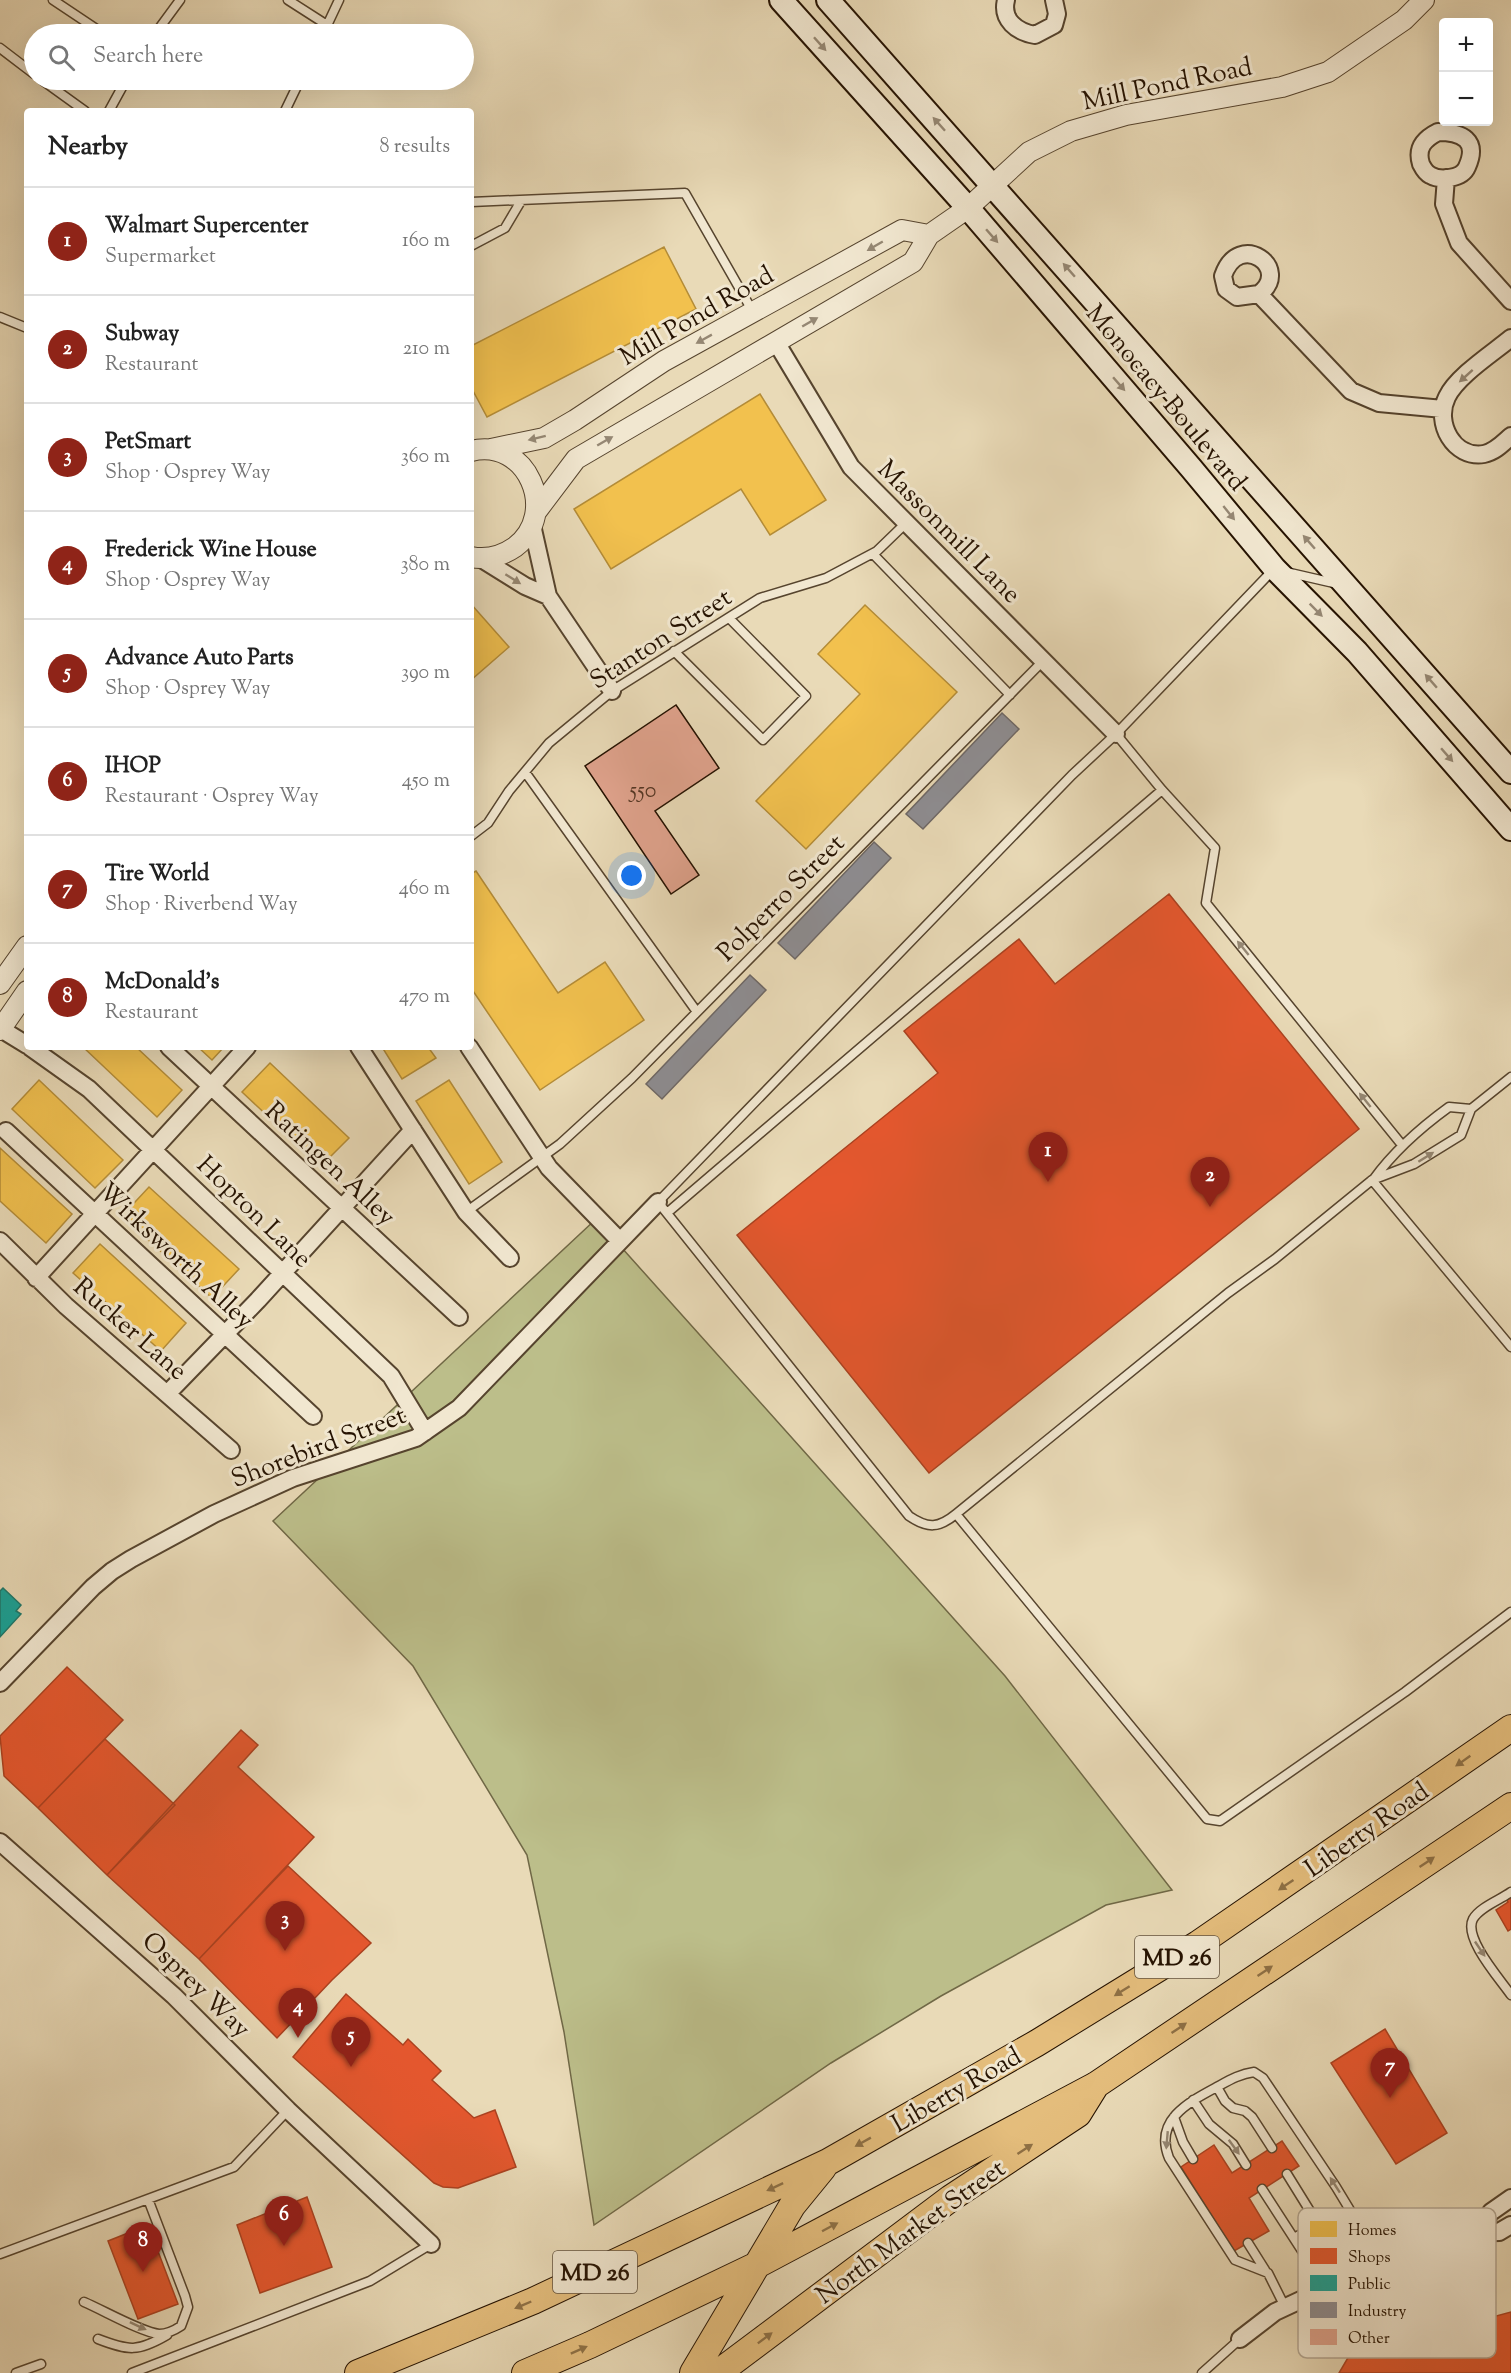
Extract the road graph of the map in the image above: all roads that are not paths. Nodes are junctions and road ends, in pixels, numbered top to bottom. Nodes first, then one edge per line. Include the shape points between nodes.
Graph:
1 (53, 0) edge
2 (180, 0) edge
3 (288, 0) edge
4 (339, 0) edge
5 (781, 0) edge
6 (828, 0) edge
7 (1006, 0) edge
8 (1424, 0) edge
9 (1058, 1) edge
10 (89, 24) edge
11 (162, 24) edge
12 (325, 24) edge
13 (327, 24) edge
14 (0, 48) edge
15 (24, 66) edge
16 (56, 90) edge
17 (121, 90) edge
18 (295, 90) edge
19 (81, 108) edge
20 (111, 108) edge
21 (286, 108) edge
22 (1446, 178) dead end
23 (994, 185) junction
24 (521, 201) junction
25 (474, 202) edge
26 (968, 208) junction
27 (929, 235) junction
28 (474, 244) edge
29 (1259, 294) dead end
30 (1511, 301) edge
31 (753, 312) junction
32 (0, 317) edge
33 (24, 327) edge
34 (1511, 338) edge
35 (776, 342) junction
36 (1443, 409) junction
37 (1511, 436) edge
38 (478, 448) edge
39 (534, 518) junction
40 (906, 523) junction
41 (873, 554) junction
42 (475, 557) edge
43 (1275, 569) junction
44 (1347, 586) junction
45 (549, 596) junction
46 (729, 618) junction
47 (674, 651) junction
48 (1043, 661) junction
49 (612, 691) junction
50 (1010, 695) junction
51 (1116, 734) junction
52 (525, 772) junction
53 (1511, 772) edge
54 (1162, 790) junction
55 (1511, 829) edge
56 (474, 834) edge
57 (24, 950) edge
58 (0, 984) edge
59 (24, 995) edge
60 (697, 1012) junction
61 (0, 1030) edge
62 (24, 1044) edge
63 (34, 1050) edge
64 (172, 1050) edge
65 (244, 1050) edge
66 (361, 1050) edge
67 (472, 1050) edge
68 (1511, 1077) edge
69 (212, 1087) junction
70 (1471, 1109) junction
71 (413, 1130) junction
72 (6, 1131) dead end
73 (1402, 1145) junction
74 (154, 1150) junction
75 (542, 1157) junction
76 (1372, 1180) junction
77 (663, 1207) junction
78 (343, 1208) junction
79 (466, 1212) junction
80 (95, 1214) junction
81 (0, 1241) edge
82 (620, 1241) junction
83 (510, 1258) dead end
84 (283, 1273) junction
85 (36, 1278) junction
86 (459, 1317) dead end
87 (225, 1334) junction
88 (1511, 1347) edge
89 (167, 1394) junction
90 (313, 1416) dead end
91 (425, 1432) junction
92 (231, 1450) dead end
93 (956, 1514) junction
94 (1511, 1612) edge
95 (0, 1683) edge
96 (1511, 1728) edge
97 (1511, 1806) edge
98 (0, 1842) edge
99 (1511, 1892) edge
100 (1511, 1995) edge
101 (1096, 2085) junction
102 (1217, 2087) junction
103 (1193, 2100) junction
104 (288, 2110) junction
105 (1174, 2117) junction
106 (1272, 2148) dead end
107 (1193, 2159) dead end
108 (828, 2162) junction
109 (1246, 2165) dead end
110 (1287, 2174) dead end
111 (1262, 2189) dead end
112 (1511, 2198) edge
113 (148, 2199) junction
114 (1308, 2208) edge
115 (1349, 2208) edge
116 (1496, 2208) edge
117 (1511, 2225) edge
118 (1496, 2232) edge
119 (1298, 2236) edge
120 (1294, 2238) junction
121 (1248, 2243) dead end
122 (431, 2244) joint
123 (1298, 2244) edge
124 (0, 2254) edge
125 (759, 2264) junction
126 (1268, 2273) junction
127 (1298, 2301) edge
128 (84, 2302) dead end
129 (1285, 2307) junction
130 (172, 2332) junction
131 (98, 2339) dead end
132 (1240, 2339) joint
133 (40, 2364) dead end
134 (16, 2373) edge
135 (132, 2373) edge
136 (358, 2373) edge
137 (525, 2373) edge
138 (693, 2373) edge
139 (718, 2373) edge
140 (1202, 2373) edge

1 - 10 lane
2 - 11 lane
3 - 12 lane
4 - 13 lane
5 -> 26 main road, Monocacy Boulevard
23 -> 6 main road, Monocacy Boulevard
7 - 9 street via 1011,24 1021,32 1035,35 1054,25
8 - 23 street, Mill Pond Road via 1404,20 1328,72 1282,87 1126,115 1071,131 1029,152
14 - 15 lane
16 - 19 lane
17 - 20 lane
18 - 21 lane
22 - 30 street via 1444,204 1459,243
23 - 26 street, Mill Pond Road
44 -> 23 main road, Monocacy Boulevard
24 - 25 lane
24 - 28 lane via 505,228
24 - 31 lane via 685,193
26 - 27 street, Mill Pond Road
26 -> 43 main road, Monocacy Boulevard
27 -> 31 street, Mill Pond Road via 902,230
35 -> 27 street, Mill Pond Road via 913,262
29 - 36 street via 1351,391 1378,403
31 -> 38 street, Mill Pond Road via 664,362 544,438
32 - 33 lane
34 -> 36 street via 1461,379 1447,396
39 -> 35 street, Mill Pond Road via 576,459
35 - 40 street, Massonmill Lane via 851,468
36 - 37 street via 1444,431 1466,451 1482,454
38 - 39 street, Mill Pond Road via 507,455 521,465 536,495
39 - 42 street, Mill Pond Road via 521,542 508,552 491,558
39 - 45 street
40 - 41 lane, Stanton Street
40 - 48 street, Massonmill Lane
41 - 46 lane, Stanton Street via 826,578 760,598
41 - 50 lane
42 -> 45 street
43 - 44 lane
43 - 51 lane
43 -> 55 main road, Monocacy Boulevard via 1357,652
53 -> 44 main road, Monocacy Boulevard
45 - 49 street
46 - 47 lane, Stanton Street
46 - 47 lane via 806,696 763,740
47 - 49 lane, Stanton Street
48 - 50 lane, Polperro Street
48 - 51 street, Massonmill Lane
49 - 52 lane, Stanton Street via 549,743
50 - 60 lane, Polperro Street
51 - 54 lane
51 - 77 lane via 1072,775
52 - 56 lane, Stanton Street via 488,823
52 - 60 lane
73 -> 54 lane via 1206,903 1215,848
54 - 77 lane
57 - 58 street
59 - 61 street
60 - 75 lane, Polperro Street via 632,1078
61 - 62 street, Hopton Lane
63 - 74 street, Hopton Lane via 89,1089
64 - 69 street, Ratingen Alley
65 - 69 street
66 - 71 street
67 - 75 street
68 - 70 lane
69 - 74 street
69 - 78 street, Ratingen Alley
70 - 73 lane via 1449,1107
76 -> 70 lane via 1414,1164 1461,1135
71 - 78 street
71 - 79 street
72 - 80 street, Wirksworth Alley
73 - 76 lane
74 - 80 street
74 - 84 street, Hopton Lane
75 - 79 lane, Polperro Street
75 - 82 street
76 - 88 lane
76 - 93 lane
77 - 82 street, Shorebird Street
77 - 93 lane via 909,1516 933,1526
78 - 84 street
78 - 86 street, Ratingen Alley
79 - 83 street
80 - 85 street
80 - 87 street, Wirksworth Alley
81 - 85 street, Rucker Lane
82 - 91 street, Shorebird Street via 459,1408
84 - 87 street
84 - 91 street, Hopton Lane via 391,1376
85 - 89 street, Rucker Lane
87 - 89 street
87 - 90 street, Wirksworth Alley
89 - 92 street, Rucker Lane
91 - 95 street, Shorebird Street via 371,1454 293,1478 214,1514 112,1570
93 - 94 lane via 1207,1819 1220,1821 1405,1692
96 -> 108 main road, Liberty Road / MD 26 via 1198,1944 1037,2043
101 -> 97 main road, MD 26
98 - 104 street, Osprey Way via 167,1989
99 -> 100 lane via 1477,1914 1470,1930
125 -> 101 main road, MD 26
139 -> 101 main road, North Market Street via 951,2198 1078,2114
102 - 103 lane
102 - 106 lane via 1233,2108 1252,2117
115 -> 102 lane via 1263,2078 1254,2072 1240,2074
103 - 105 lane
103 -> 109 lane via 1209,2124 1233,2144
104 - 113 lane via 234,2167
104 - 122 street, Osprey Way
105 - 107 lane
105 -> 126 lane via 1164,2146 1169,2158 1235,2260
108 - 125 main road via 792,2206
108 -> 136 main road, Liberty Road / MD 26 via 533,2301
110 - 114 lane
111 - 120 lane
112 - 116 street
113 - 124 lane
113 - 130 lane via 188,2307 182,2326
117 - 118 street
119 - 120 lane
120 - 123 lane
121 - 126 lane
122 - 135 lane via 370,2280
137 -> 125 main road, MD 26
125 - 138 main road
126 - 129 lane
127 - 129 street
128 -> 130 lane via 148,2331
129 - 132 street
130 - 131 lane via 148,2346 133,2349
132 - 140 lane
133 - 134 lane

